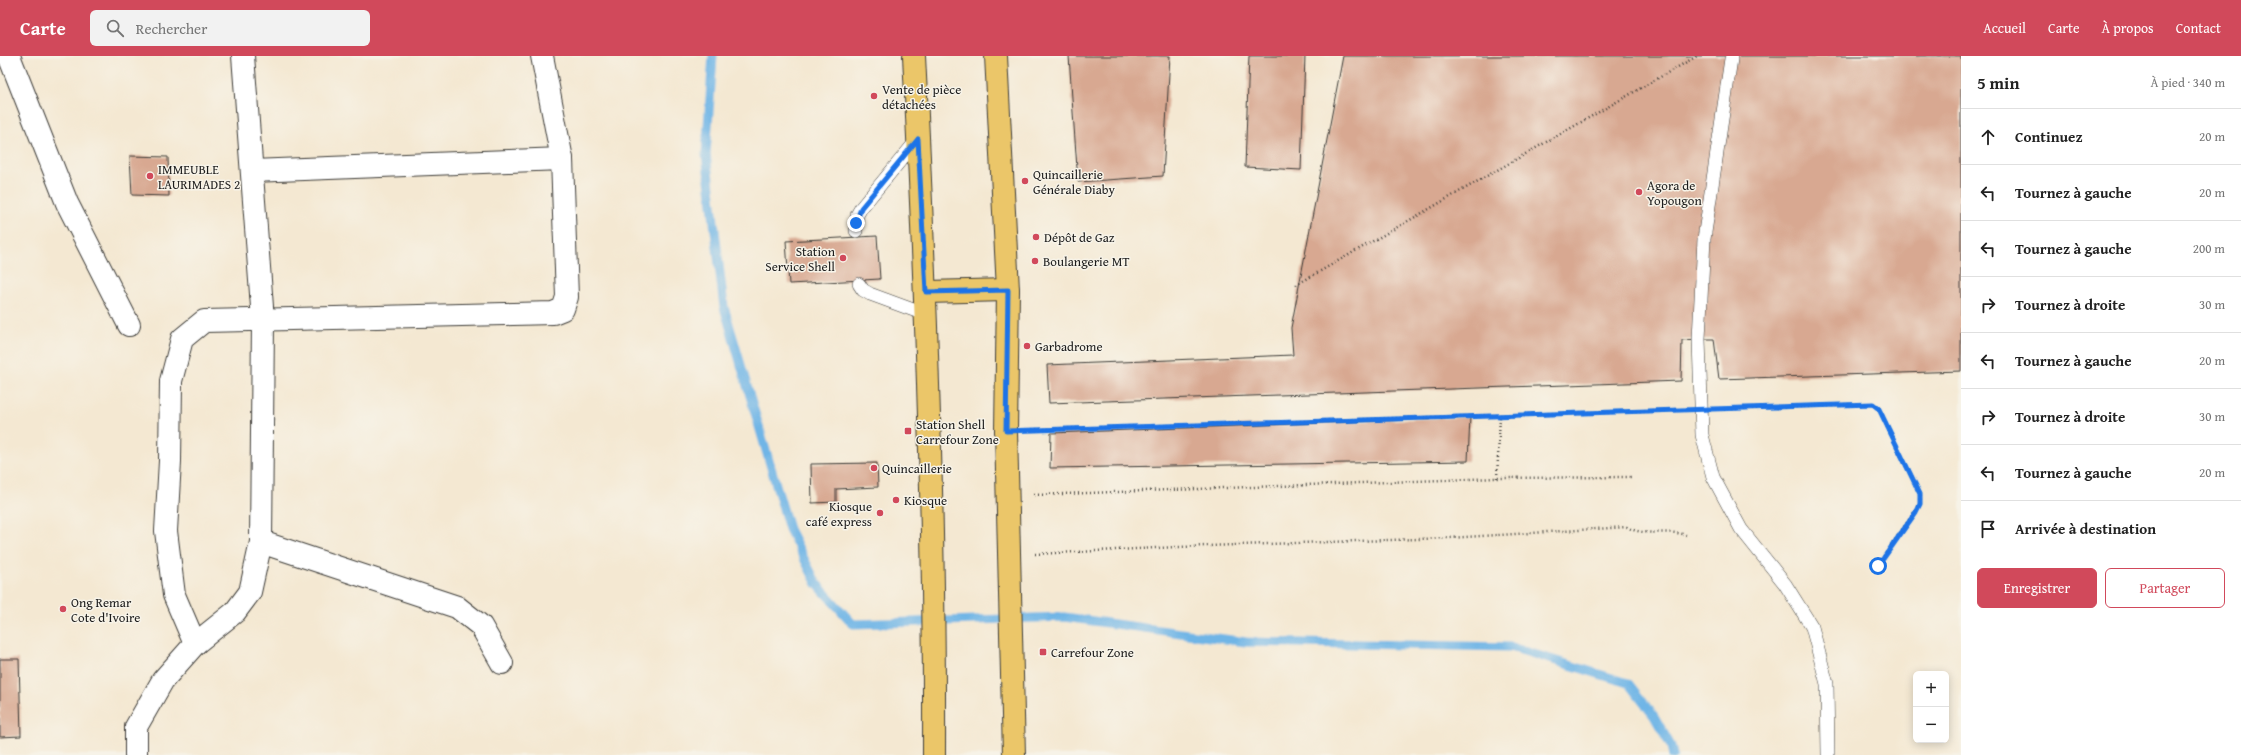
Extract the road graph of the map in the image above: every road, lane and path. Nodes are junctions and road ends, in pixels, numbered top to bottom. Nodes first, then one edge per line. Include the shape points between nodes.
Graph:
1 (9, 56) edge
2 (243, 56) edge
3 (542, 56) edge
4 (914, 56) edge
5 (996, 56) edge
6 (1697, 56) edge
7 (1732, 59) dead end
8 (918, 139) junction
9 (562, 159) junction
10 (252, 170) junction
11 (856, 231) dead end
12 (859, 284) dead end
13 (1296, 285) dead end
14 (1008, 290) junction
15 (926, 292) junction
16 (927, 315) junction
17 (263, 320) junction
18 (129, 325) dead end
19 (1701, 409) junction
20 (1500, 416) junction
21 (1006, 431) junction
22 (1631, 477) dead end
23 (1498, 478) junction
24 (1008, 496) junction
25 (1686, 535) dead end
26 (261, 542) junction
27 (1009, 556) junction
28 (1878, 566) dead end
29 (196, 644) junction
30 (502, 663) dead end
31 (136, 755) edge
32 (934, 755) edge
33 (1014, 755) edge
34 (1828, 755) edge

1 - 18 street via 67,203
2 - 10 street
3 - 9 street
4 - 8 main road
5 - 14 main road
6 - 13 path
7 - 19 lane via 1704,239 1699,339
8 - 11 lane via 861,208 857,215
8 - 15 main road
9 - 10 street
9 - 17 street via 567,298 563,309 553,313
10 - 17 street
12 - 16 lane via 870,294
14 - 15 main road
14 - 21 main road
15 - 16 main road
16 - 32 main road
17 - 26 street
17 - 29 street via 204,321 182,339 171,381 166,531 174,595
19 - 20 path
19 - 28 path via 1873,404 1879,409 1920,494 1920,504
19 - 34 lane via 1702,435 1713,477 1741,530 1785,584 1812,627 1827,684
20 - 21 path
20 - 23 path
21 - 24 main road
22 - 23 path
23 - 24 path
24 - 27 main road
25 - 27 path via 1676,532 1635,532 1627,527 1449,538 1177,547
26 - 29 street via 250,592 236,612
26 - 30 street via 457,607 481,626
27 - 33 main road
29 - 31 street via 163,680 136,727

